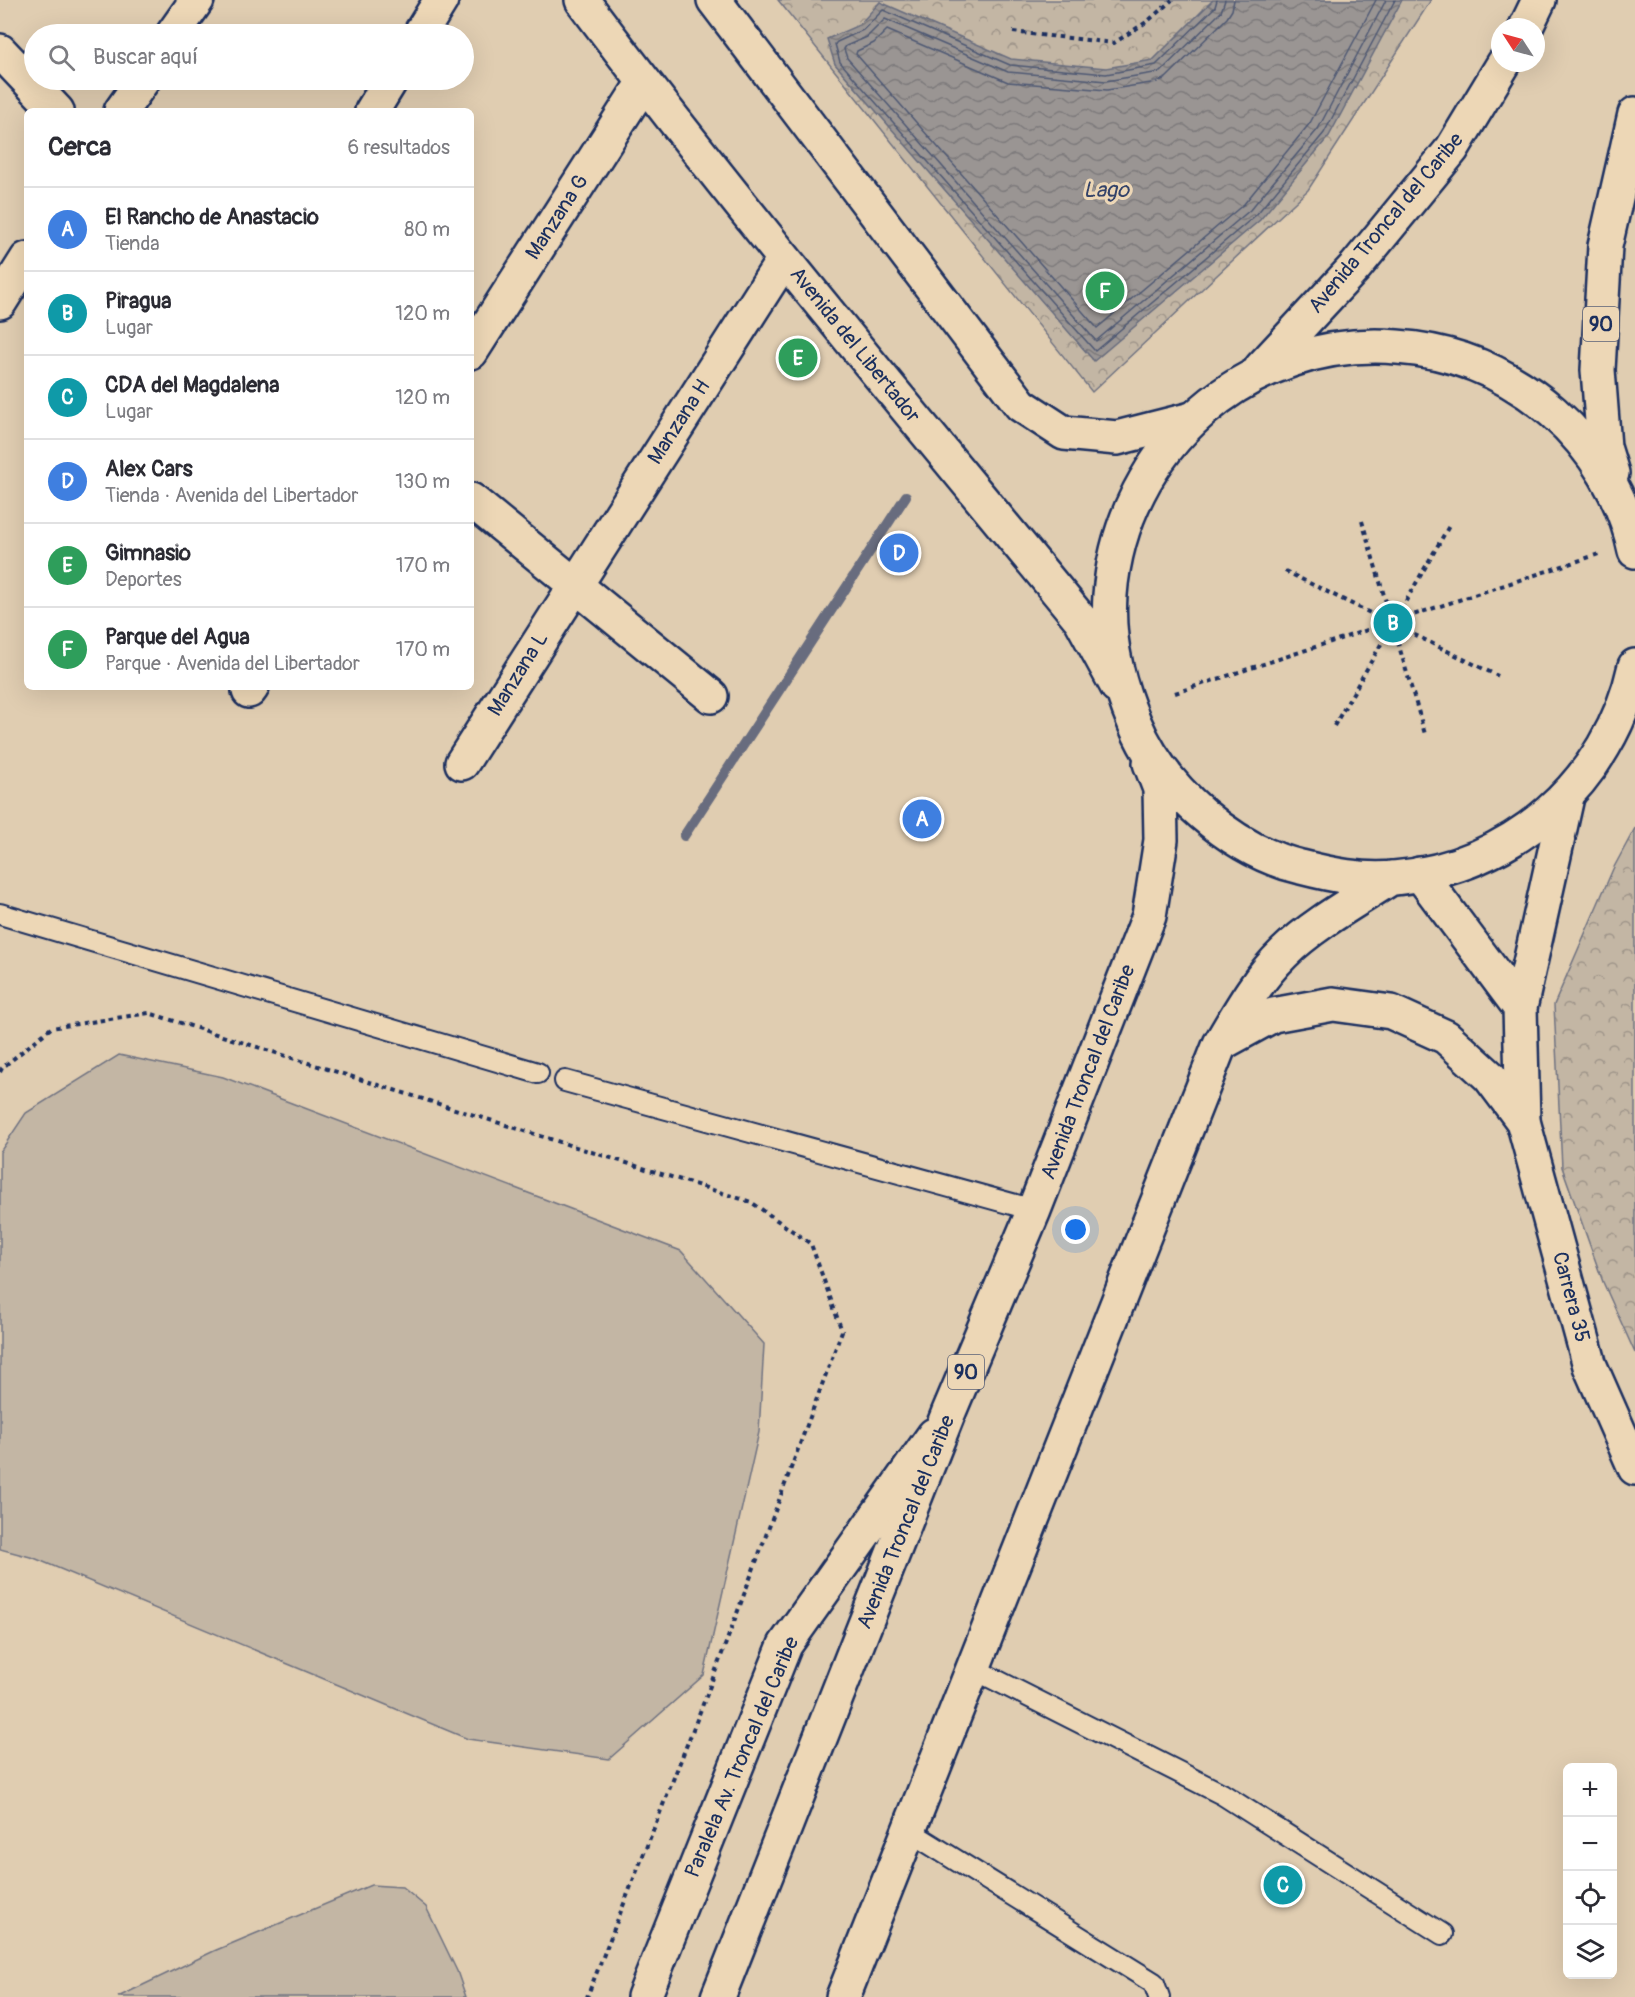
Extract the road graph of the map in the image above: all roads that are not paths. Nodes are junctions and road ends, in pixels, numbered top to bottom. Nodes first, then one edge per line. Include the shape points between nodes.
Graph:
1 (197, 0) edge
2 (441, 0) edge
3 (582, 0) edge
4 (714, 0) edge
5 (1539, 0) edge
6 (1530, 18) edge
7 (180, 24) edge
8 (426, 24) edge
9 (0, 51) edge
10 (1499, 72) edge
11 (24, 76) edge
12 (644, 82) junction
13 (37, 90) edge
14 (136, 90) edge
15 (385, 90) edge
16 (54, 108) edge
17 (123, 108) edge
18 (374, 108) edge
19 (1635, 114) edge
20 (784, 259) junction
21 (24, 264) edge
22 (0, 302) edge
23 (474, 347) edge
24 (1257, 374) junction
25 (1192, 419) junction
26 (474, 502) edge
27 (1633, 541) edge
28 (574, 585) junction
29 (1635, 666) edge
30 (1122, 694) junction
31 (711, 696) dead end
32 (1141, 739) junction
33 (462, 764) dead end
34 (1567, 797) junction
35 (1406, 876) junction
36 (0, 914) edge
37 (1520, 1008) junction
38 (1220, 1044) junction
39 (538, 1073) dead end
40 (565, 1081) dead end
41 (1523, 1121) junction
42 (1034, 1210) junction
43 (948, 1414) junction
44 (1635, 1468) edge
45 (972, 1668) junction
46 (909, 1831) junction
47 (1443, 1934) dead end
48 (644, 1997) edge
49 (718, 1997) edge
50 (843, 1997) edge
51 (1159, 1997) edge

1 - 7 main road
2 - 8 main road
3 - 12 main road, Avenida del Libertador
4 - 25 main road via 1021,405 1064,433 1117,438
5 - 6 main road
9 - 11 main road
10 - 24 main road, Avenida Troncal del Caribe via 1452,149 1356,266
12 - 20 main road, Avenida del Libertador
12 - 23 main road, Manzana G
13 - 16 main road
14 - 17 main road
15 - 18 main road
19 - 27 main road, 90 via 1605,246 1598,370 1604,447
20 - 28 main road, Manzana H
20 - 30 main road, Avenida del Libertador via 1081,620
21 - 22 main road
24 - 25 main road
24 - 27 main road via 1311,353 1368,344 1426,349 1481,365 1532,394 1575,432 1608,478
25 - 30 main road via 1160,457 1135,500 1118,547 1110,596 1112,646
26 - 28 main road
28 - 31 main road
28 - 33 main road, Manzana L
29 - 34 main road via 1629,694 1604,749
30 - 32 main road
32 - 35 main road via 1169,781 1204,816 1245,845 1292,865 1340,877
32 - 42 main road, Avenida Troncal del Caribe / 90 via 1160,789 1161,840 1149,916
34 - 35 main road via 1524,833 1474,859
34 - 37 main road
35 - 37 main road
35 - 38 main road via 1327,920 1284,952 1249,994
36 - 39 lane
37 - 41 main road
38 - 41 main road via 1274,1015 1333,1004 1391,1012 1446,1037 1490,1077
38 - 45 main road
40 - 42 lane
41 - 44 main road, Carrera 35 via 1590,1366
42 - 43 main road, Avenida Troncal del Caribe / 90
43 - 48 main road, Paralela Av. Troncal del Caribe via 785,1645
43 - 49 main road, Avenida Troncal del Caribe / 90
45 - 46 main road
45 - 47 lane via 1222,1794
46 - 50 main road
46 - 51 lane via 1154,1983

